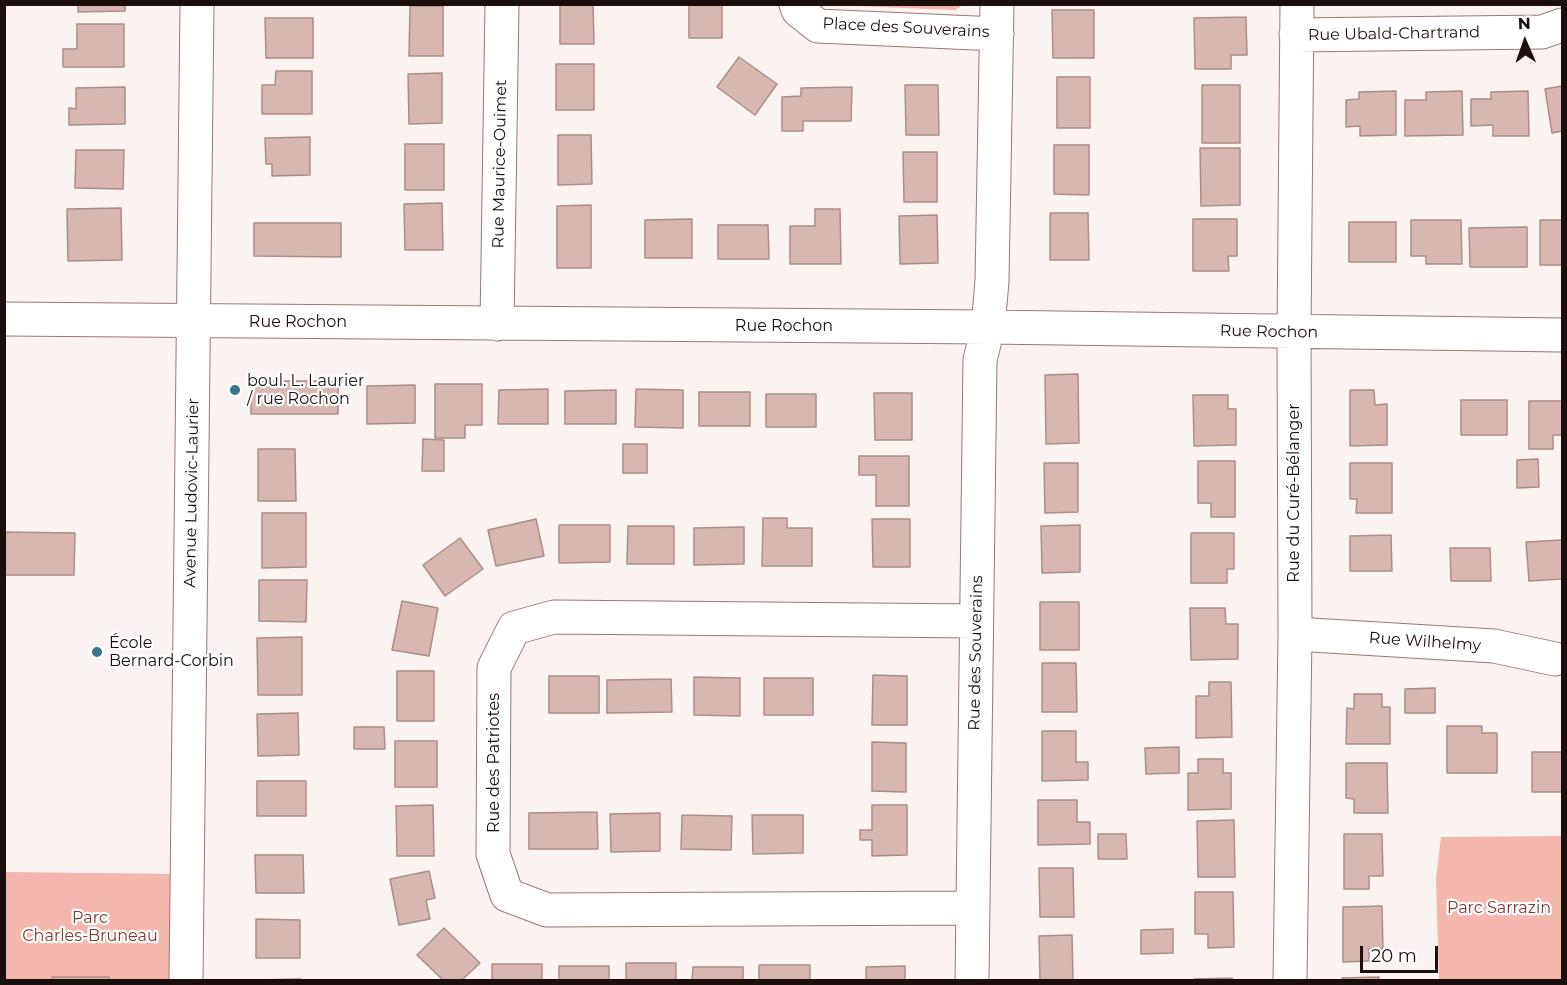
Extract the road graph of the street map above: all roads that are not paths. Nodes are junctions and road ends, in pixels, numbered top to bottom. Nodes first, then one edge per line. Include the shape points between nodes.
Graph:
1 (197, 4) edge
2 (502, 4) edge
3 (796, 4) edge
4 (997, 19) edge
5 (1297, 20) edge
6 (1563, 25) edge
7 (4, 319) edge
8 (193, 322) junction
9 (497, 324) junction
10 (988, 327) junction
11 (1294, 332) junction
12 (1563, 335) edge
13 (976, 621) junction
14 (1295, 634) junction
15 (1555, 659) dead end
16 (973, 908) junction
17 (186, 981) edge
18 (972, 981) edge
19 (1290, 981) edge

1 - 8 street, Avenue Ludovic-Laurier
2 - 9 street, Rue Maurice-Ouimet
3 - 4 street, Place des Souverains via 818,26
4 - 10 street, Rue des Souverains
5 - 6 street, Rue Ubald-Chartrand via 1542,32
5 - 11 street, Rue du Curé-Bélanger
7 - 8 street, Rue Rochon
8 - 9 street, Rue Rochon
8 - 17 street, Avenue Ludovic-Laurier
9 - 10 street, Rue Rochon
10 - 11 street, Rue Rochon
10 - 13 street, Rue des Souverains via 980,360
11 - 12 street, Rue Rochon
11 - 14 street, Rue du Curé-Bélanger
13 - 16 street, Rue des Souverains
13 - 16 street, Rue des Patriotes via 554,617 514,628 494,668 493,854 507,895 547,910
14 - 15 street, Rue Wilhelmy via 1494,646
14 - 19 street, Rue du Curé-Bélanger
16 - 18 street, Rue des Souverains

